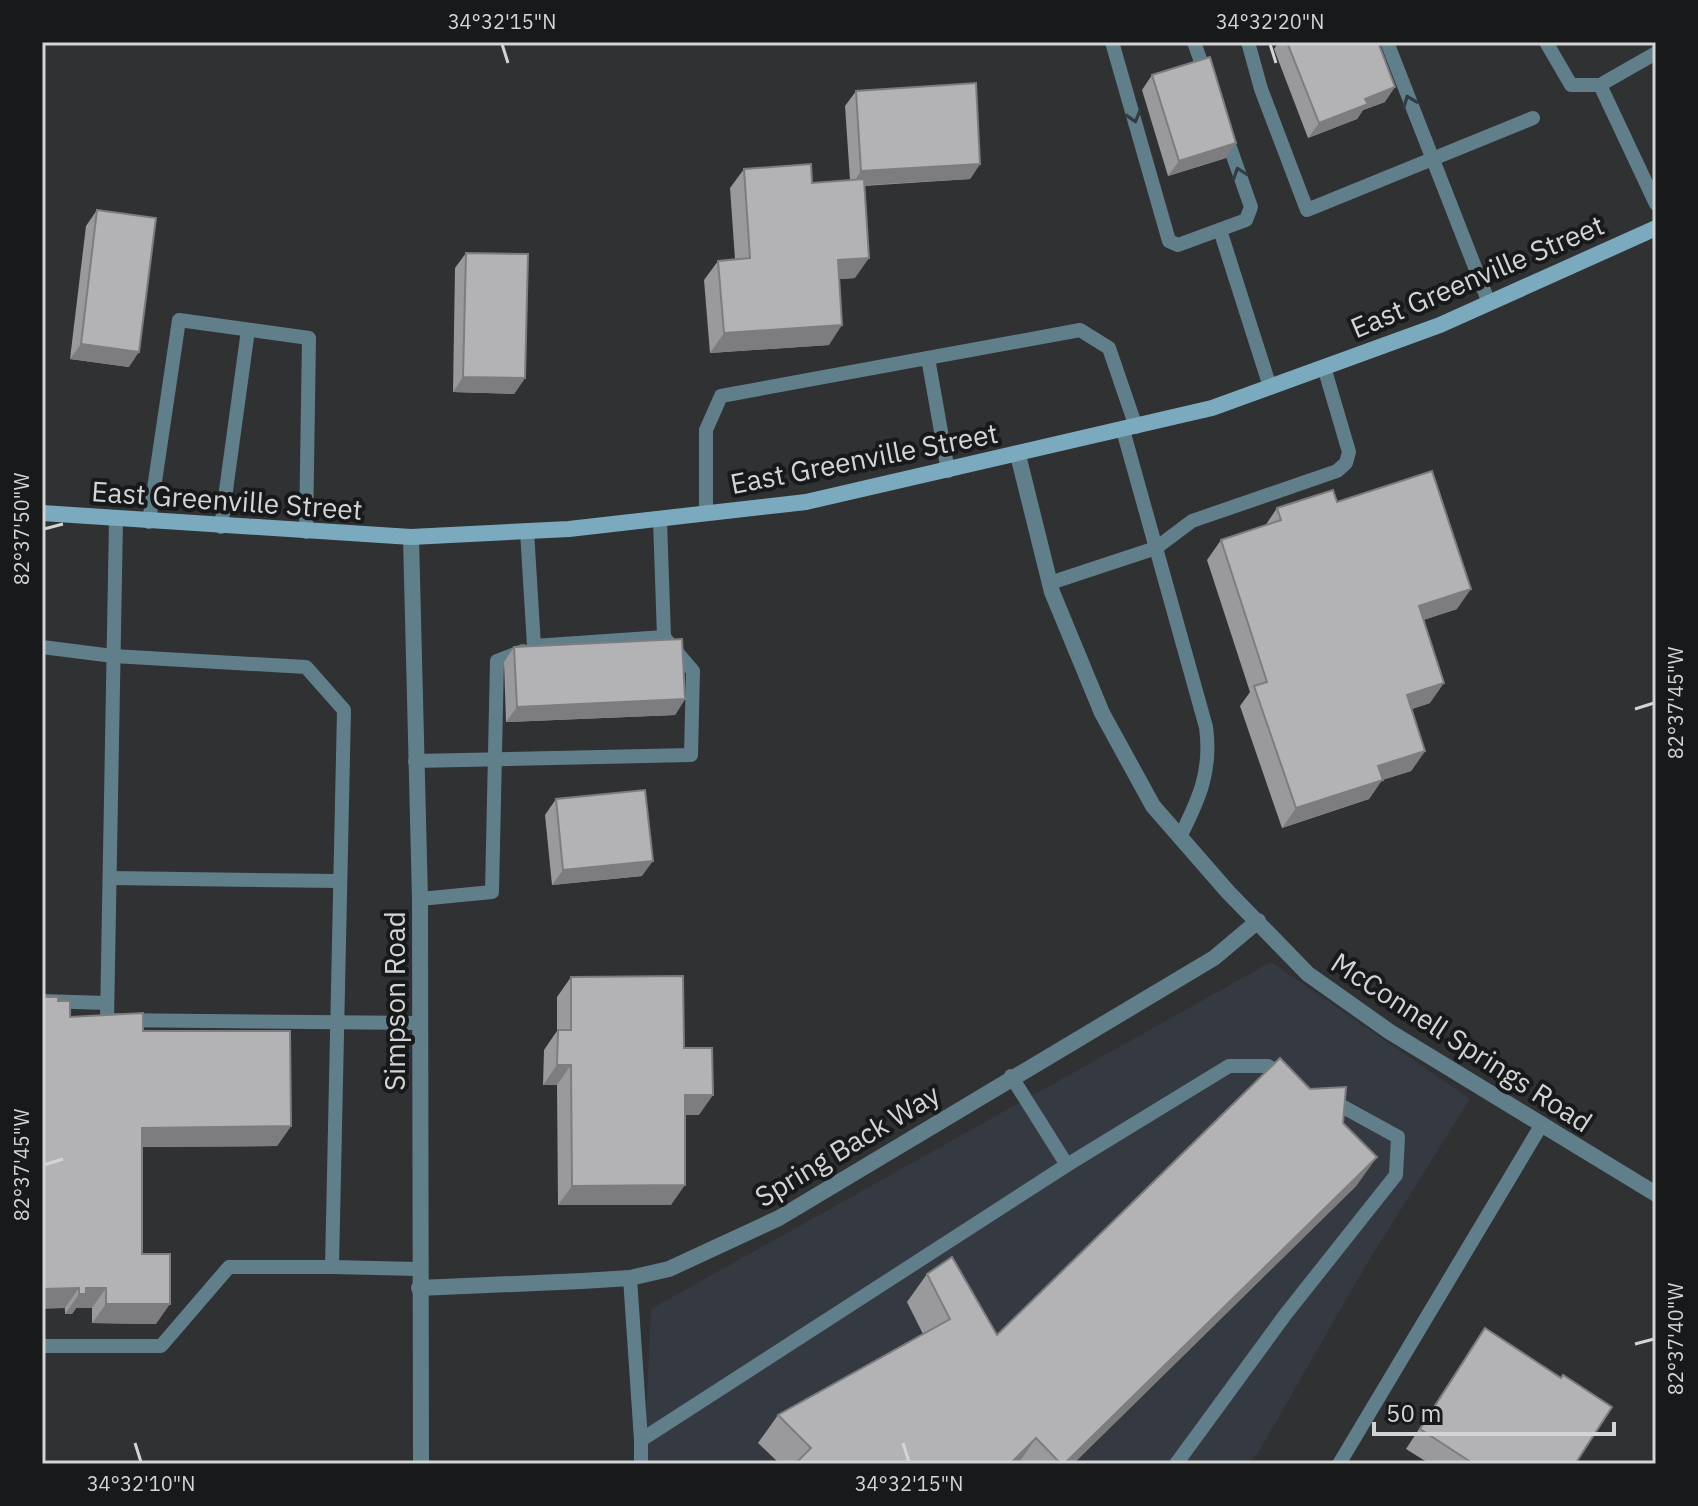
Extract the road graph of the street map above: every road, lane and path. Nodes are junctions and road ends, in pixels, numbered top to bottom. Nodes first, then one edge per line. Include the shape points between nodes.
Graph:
1 (1112, 42) edge
2 (1194, 42) edge
3 (1248, 42) edge
4 (1387, 42) edge
5 (1546, 42) edge
6 (1656, 53) edge
7 (1600, 85) junction
8 (1210, 87) edge
9 (1220, 117) edge
10 (1533, 118) dead end
11 (1432, 159) junction
12 (1656, 204) edge
13 (1656, 228) edge
14 (1220, 230) junction
15 (1489, 303) junction
16 (248, 330) junction
17 (928, 358) junction
18 (1324, 367) junction
19 (1270, 387) junction
20 (1130, 428) junction
21 (1018, 455) junction
22 (948, 471) junction
23 (42, 513) edge
24 (706, 514) junction
25 (116, 520) junction
26 (660, 520) junction
27 (149, 522) junction
28 (221, 527) junction
29 (527, 531) junction
30 (306, 532) junction
31 (411, 537) junction
32 (1156, 548) junction
33 (1050, 583) junction
34 (664, 637) junction
35 (534, 646) junction
36 (42, 647) edge
37 (113, 656) junction
38 (494, 759) junction
39 (415, 761) junction
40 (1180, 837) junction
41 (110, 878) junction
42 (340, 881) junction
43 (420, 899) junction
44 (1258, 921) junction
45 (42, 1001) edge
46 (107, 1003) junction
47 (335, 1022) junction
48 (420, 1023) junction
49 (1011, 1076) junction
50 (1542, 1124) junction
51 (1067, 1165) junction
52 (1656, 1194) edge
53 (332, 1267) junction
54 (418, 1269) junction
55 (630, 1278) junction
56 (419, 1288) junction
57 (42, 1346) edge
58 (641, 1440) junction
59 (421, 1464) edge
60 (641, 1464) edge
61 (1176, 1464) edge
62 (1339, 1464) edge

1 -> 14 lane via 1169,241 1178,245
2 - 8 lane
3 - 11 lane via 1307,210
11 -> 4 lane
5 - 7 lane via 1571,85
6 - 7 lane
7 - 12 lane
14 -> 9 lane via 1246,220 1251,207
10 - 11 lane
11 - 15 lane
13 - 15 main road, East Greenville Street
14 - 19 lane
15 - 18 main road, East Greenville Street
16 - 27 lane via 179,320
16 - 28 lane
16 - 30 lane via 309,338
17 - 20 lane via 1080,330 1109,348
17 - 22 lane
17 - 24 lane via 721,396 706,430
18 - 19 main road, East Greenville Street
18 - 32 lane via 1345,433 1346,463 1337,471 1192,521
19 - 20 main road, East Greenville Street
20 - 21 main road, East Greenville Street
20 - 32 lane
21 - 22 main road, East Greenville Street
21 - 33 street, McConnell Springs Road
22 - 24 main road, East Greenville Street via 806,502
23 - 25 main road, East Greenville Street
24 - 26 main road, East Greenville Street
25 - 27 main road, East Greenville Street
25 - 37 lane
26 - 29 main road, East Greenville Street
26 - 34 lane
27 - 28 main road, East Greenville Street
28 - 30 main road, East Greenville Street
29 - 31 main road, East Greenville Street
29 - 35 lane
30 - 31 main road, East Greenville Street
31 - 39 street, Simpson Road
32 - 33 lane
32 - 40 lane via 1210,756 1204,790
33 - 40 street, McConnell Springs Road via 1102,713 1153,806
34 - 35 lane
34 - 38 lane via 693,671 691,755
35 - 38 lane via 497,661
36 - 37 lane
37 - 41 lane
37 - 42 lane via 306,667 344,710
38 - 39 lane
38 - 43 lane via 492,892
39 - 43 street, Simpson Road
40 - 44 street, McConnell Springs Road
41 - 42 lane
41 - 46 lane
42 - 47 lane
43 - 48 street, Simpson Road
44 - 49 street, Spring Back Way via 1214,958
44 - 50 street, McConnell Springs Road via 1308,974 1390,1032
45 - 46 lane
46 - 47 lane via 107,1020
47 - 48 lane
47 - 53 lane
48 - 54 street, Simpson Road
49 - 51 lane
49 - 55 street, Spring Back Way via 779,1218 669,1269
50 - 52 street, McConnell Springs Road
50 - 62 lane
51 - 58 lane
51 - 61 lane via 1229,1066 1268,1066 1398,1137 1396,1175
53 - 54 lane
53 - 57 lane via 229,1267 161,1346
54 - 56 street, Simpson Road
55 - 56 street, Spring Back Way
55 - 58 lane
56 - 59 street, Simpson Road
58 - 60 lane

